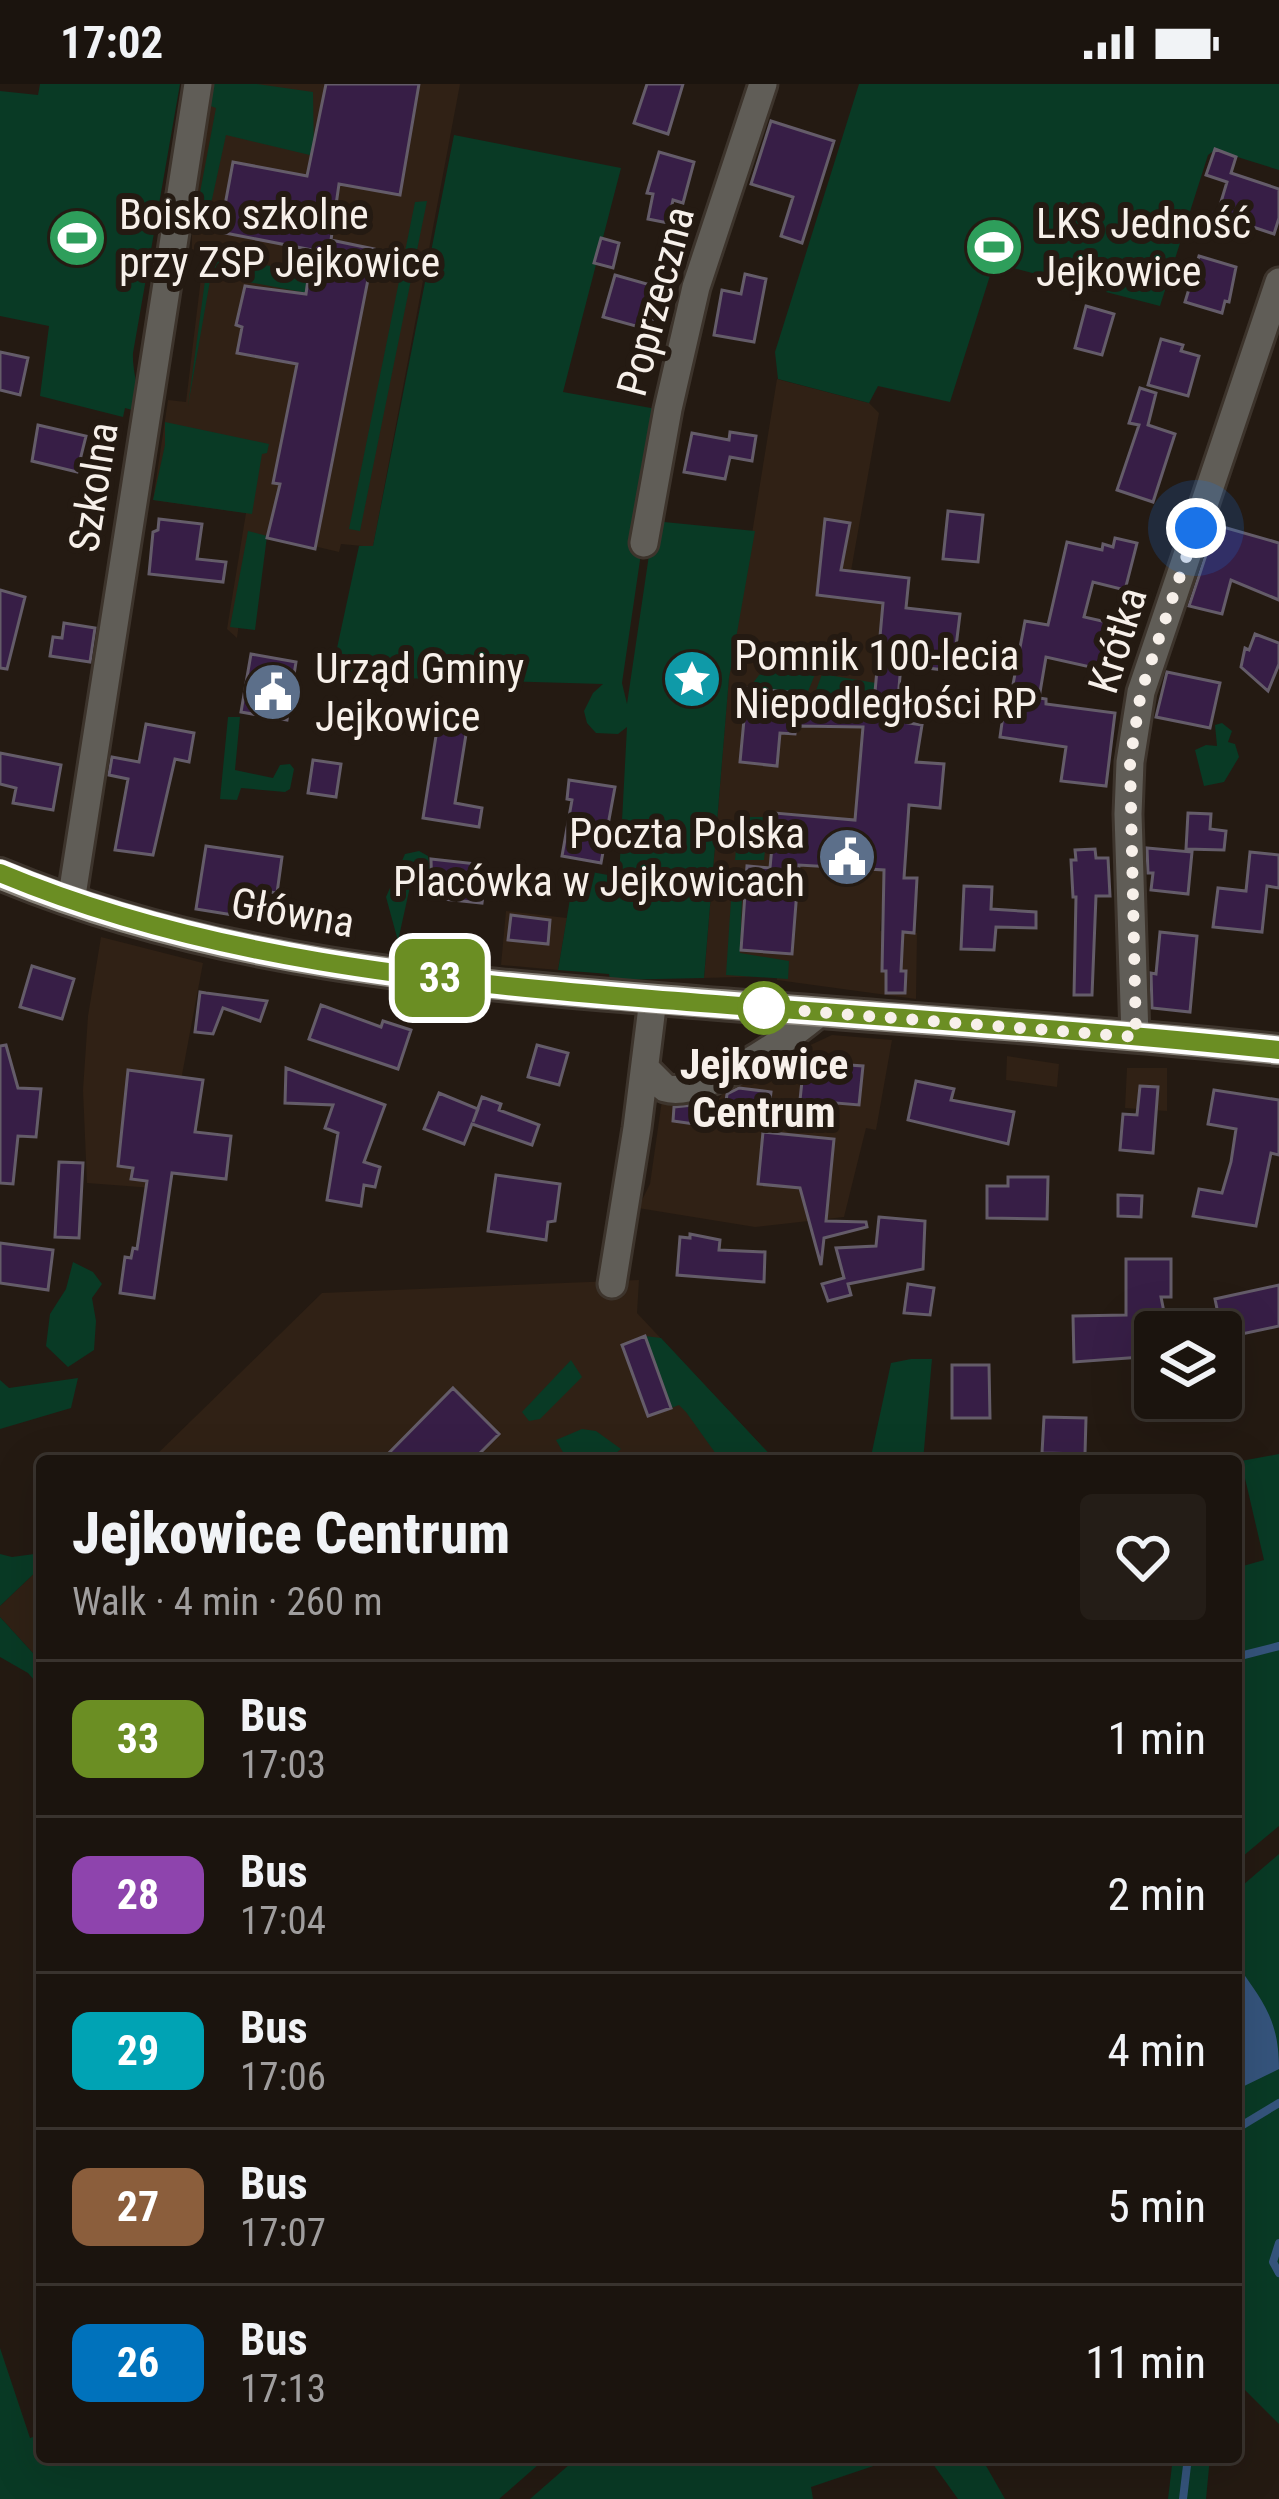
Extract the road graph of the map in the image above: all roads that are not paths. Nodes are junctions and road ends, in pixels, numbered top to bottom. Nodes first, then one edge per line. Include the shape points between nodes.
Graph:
1 (197, 84) edge
2 (763, 84) edge
3 (1279, 282) edge
4 (644, 543) dead end
5 (0, 874) edge
6 (71, 902) junction
7 (652, 999) junction
8 (820, 1012) junction
9 (1136, 1037) junction
10 (1279, 1050) edge
11 (645, 1068) junction
12 (612, 1284) dead end

1 - 6 street, Szkolna
2 - 4 street, Poprzeczna via 696,287
3 - 9 street, Krótka via 1141,692 1128,814
5 - 6 street, Główna
6 - 7 street, Główna via 341,964
7 - 8 street, Główna
7 - 11 street
8 - 9 street, Główna
8 - 11 street via 692,1089 665,1088
9 - 10 street, Główna
11 - 12 street

